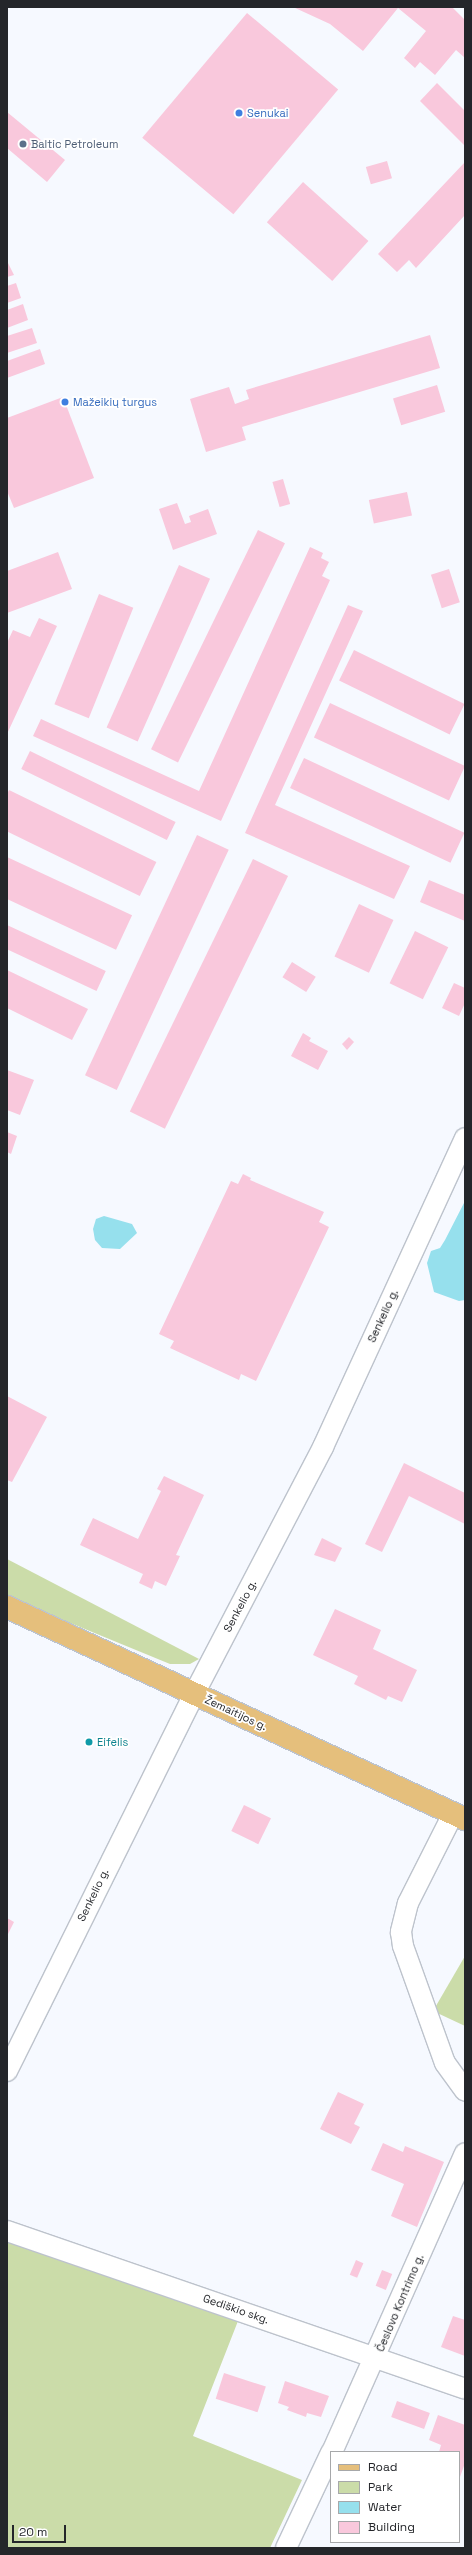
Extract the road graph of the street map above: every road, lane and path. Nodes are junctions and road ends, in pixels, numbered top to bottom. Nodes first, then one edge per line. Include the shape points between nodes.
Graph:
1 (465, 1138) edge
2 (7, 1607) edge
3 (194, 1694) junction
4 (459, 1816) edge
5 (7, 2071) edge
6 (465, 2091) edge
7 (465, 2153) edge
8 (7, 2231) edge
9 (376, 2357) junction
10 (465, 2389) edge
11 (332, 2451) edge
12 (330, 2455) edge
13 (286, 2548) edge

1 - 3 street, Senkelio g. via 323,1446
2 - 3 main road, Žemaitijos g.
3 - 4 main road, Žemaitijos g.
3 - 5 street, Senkelio g.
4 - 6 street via 408,1903 401,1932 402,1946 445,2063
7 - 9 street, Česlovo Kontrimo g.
8 - 9 street, Gediškio skg.
9 - 10 street, Gediškio skg.
9 - 11 street, Česlovo Kontrimo g.
12 - 13 street, Česlovo Kontrimo g.

